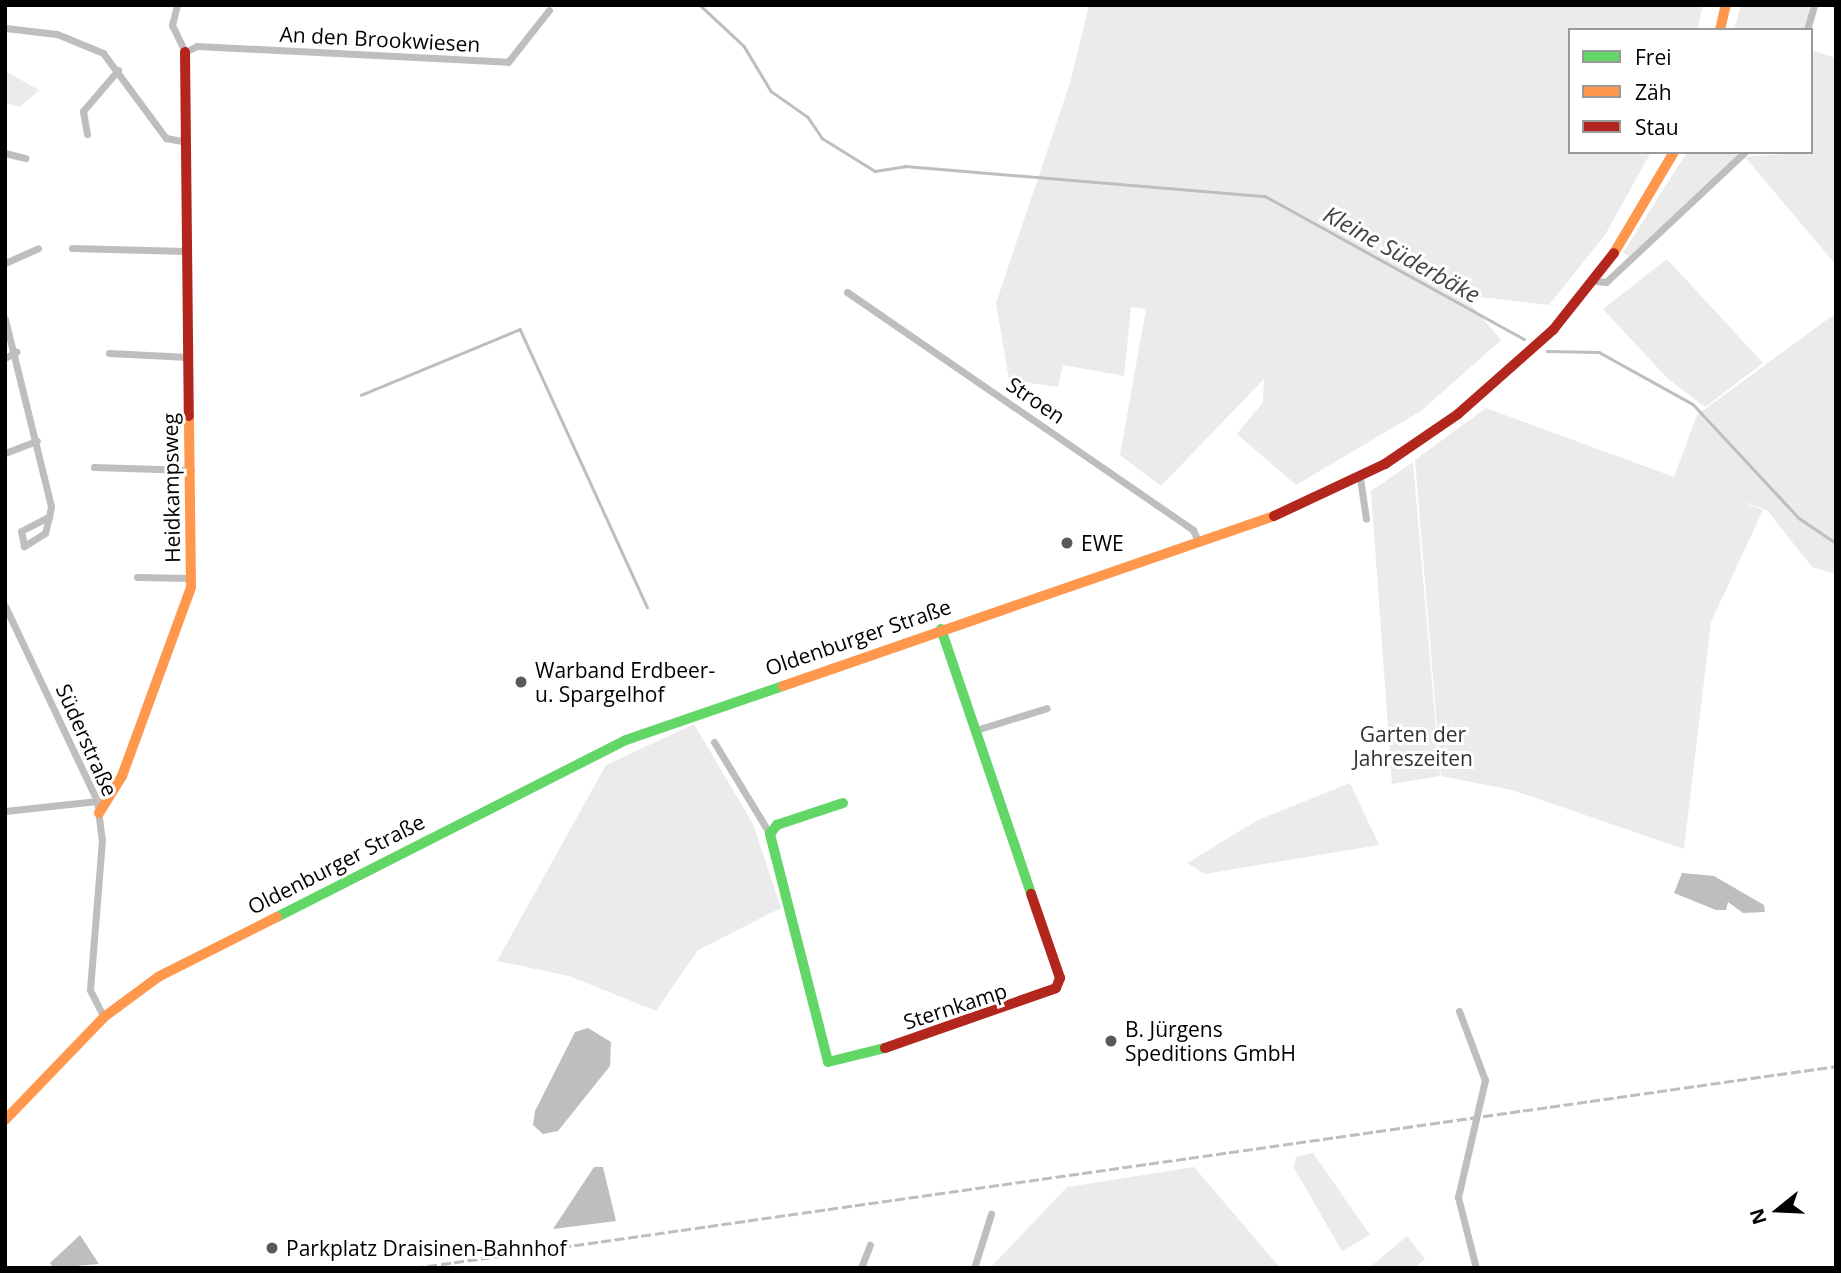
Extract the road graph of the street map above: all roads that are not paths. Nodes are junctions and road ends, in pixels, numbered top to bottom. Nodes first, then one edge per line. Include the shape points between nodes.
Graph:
1 (177, 5) edge
2 (1726, 5) edge
3 (1814, 5) edge
4 (549, 10) dead end
5 (5, 28) edge
6 (1720, 28) edge
7 (1808, 28) edge
8 (185, 52) junction
9 (118, 70) junction
10 (87, 134) dead end
11 (182, 141) junction
12 (5, 153) edge
13 (1673, 154) edge
14 (1743, 154) edge
15 (24, 158) dead end
16 (38, 248) dead end
17 (72, 248) dead end
18 (185, 251) junction
19 (5, 263) edge
20 (1595, 281) junction
21 (847, 292) dead end
22 (5, 319) edge
23 (16, 352) junction
24 (109, 354) dead end
25 (188, 357) junction
26 (5, 358) edge
27 (37, 441) junction
28 (5, 453) edge
29 (94, 467) dead end
30 (191, 470) junction
31 (1360, 478) junction
32 (49, 517) junction
33 (1366, 519) dead end
34 (1199, 542) junction
35 (138, 578) dead end
36 (191, 578) junction
37 (5, 606) edge
38 (941, 629) junction
39 (1047, 708) dead end
40 (976, 730) junction
41 (713, 741) dead end
42 (97, 802) junction
43 (844, 803) dead end
44 (5, 811) edge
45 (99, 813) junction
46 (770, 834) junction
47 (1459, 1011) dead end
48 (104, 1017) junction
49 (5, 1120) edge
50 (991, 1214) dead end
51 (870, 1245) dead end
52 (861, 1268) edge
53 (974, 1268) edge
54 (1476, 1268) edge

1 - 8 street via 172,25
2 - 6 main road
3 - 7 street
4 - 8 street, An den Brookwiesen via 508,62 197,46
5 - 9 street via 81,42
8 - 11 main road, Heidkampsweg
9 - 10 street via 83,111
9 - 11 street via 166,138
11 - 18 main road, Heidkampsweg
12 - 15 street
13 - 20 main road, Oldenburger Straße
14 - 20 street via 1606,282
16 - 19 street
17 - 18 street
18 - 25 main road, Heidkampsweg
20 - 31 main road, Oldenburger Straße via 1491,388
21 - 34 street, Stroen via 1193,530
22 - 23 street
23 - 26 street
23 - 27 street
24 - 25 street
25 - 30 main road, Heidkampsweg
27 - 28 street
27 - 32 street
29 - 30 street
30 - 36 main road, Heidkampsweg
31 - 33 street
31 - 34 main road, Oldenburger Straße
32 - 32 street via 21,531 24,546 41,538
34 - 38 main road, Oldenburger Straße
35 - 36 street
36 - 45 main road, Heidkampsweg via 182,625 152,682 122,776
37 - 42 street, Süderstraße
38 - 40 main road, Sternkamp
38 - 48 main road, Oldenburger Straße via 626,740 184,962
39 - 40 street
40 - 46 main road, Sternkamp via 1060,978 1047,996 850,1061 828,1062
41 - 46 street, Sternkamp
42 - 44 street
42 - 45 street, Süderstraße
43 - 46 main road via 777,825
45 - 48 street, Süderstraße via 90,990
47 - 54 street via 1485,1080 1458,1197
48 - 49 main road, Oldenburger Straße
50 - 53 street
51 - 52 street

